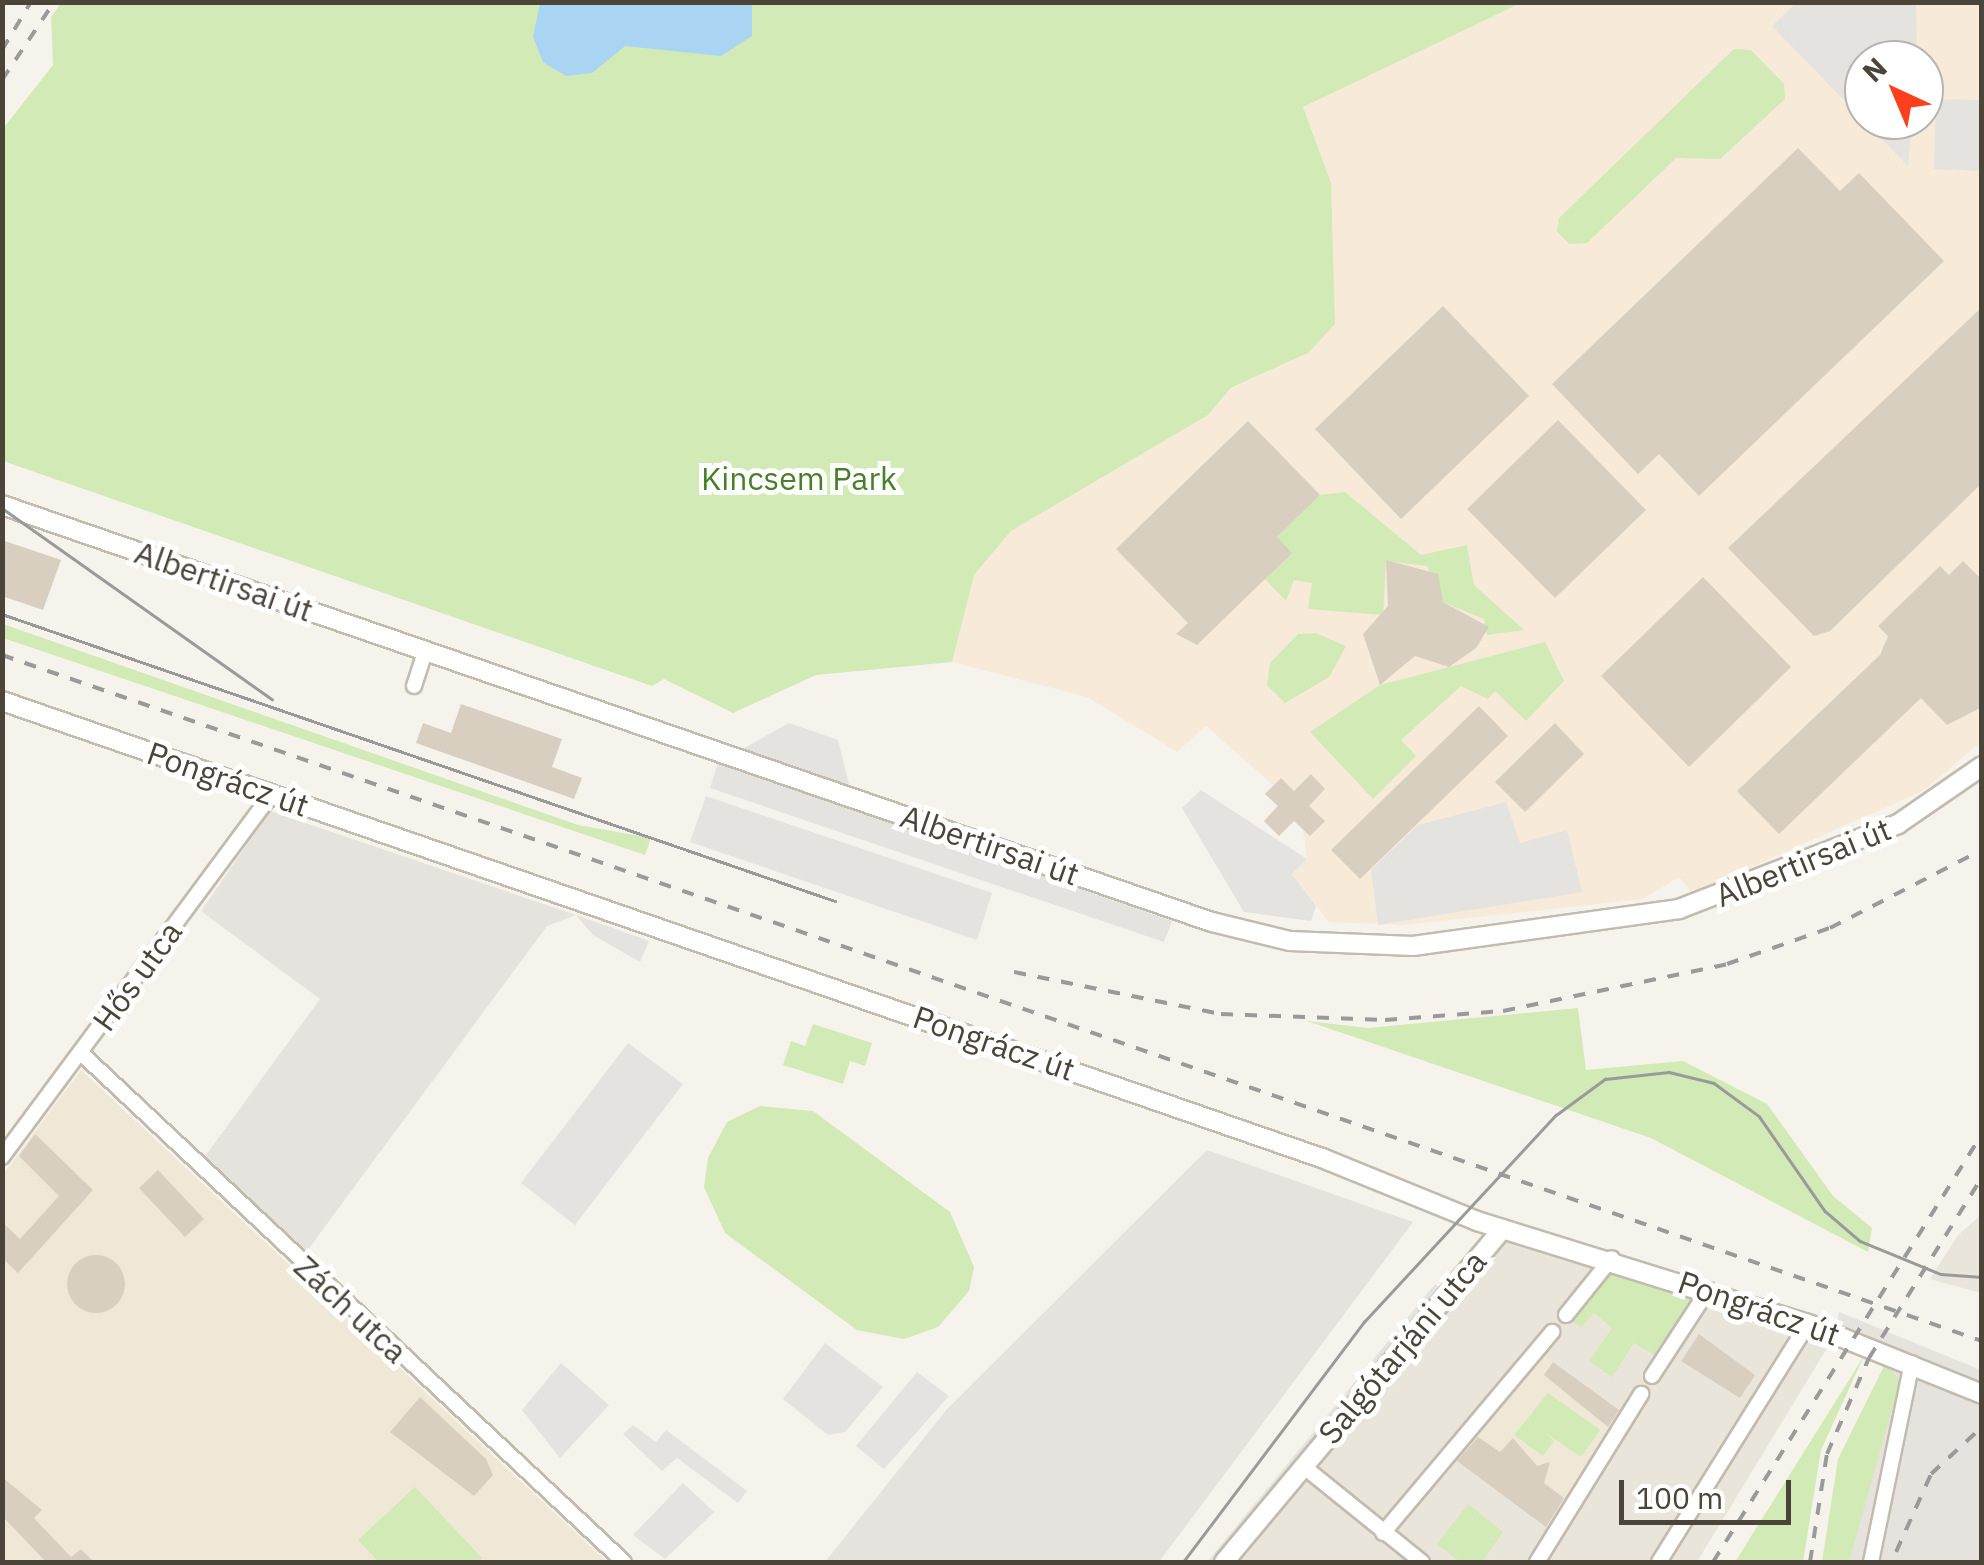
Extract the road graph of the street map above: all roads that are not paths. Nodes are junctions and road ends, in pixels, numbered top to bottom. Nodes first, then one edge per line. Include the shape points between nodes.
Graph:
1 (2, 505) edge
2 (426, 650) junction
3 (414, 686) dead end
4 (2, 701) edge
5 (1982, 766) edge
6 (272, 794) junction
7 (81, 1053) junction
8 (2, 1158) edge
9 (1502, 1229) junction
10 (1612, 1258) junction
11 (1708, 1290) junction
12 (1566, 1315) dead end
13 (1808, 1324) junction
14 (1551, 1333) dead end
15 (1912, 1363) junction
16 (1652, 1376) dead end
17 (1641, 1394) dead end
18 (1982, 1394) edge
19 (1303, 1466) junction
20 (1383, 1533) junction
21 (1402, 1557) edge
22 (624, 1562) edge
23 (1224, 1562) edge
24 (1422, 1562) edge
25 (1537, 1562) edge
26 (1659, 1562) edge
27 (1872, 1562) edge

1 - 2 street, Albertirsai út
2 - 3 street
2 - 5 street, Albertirsai út via 1212,922 1310,942 1413,946 1679,909 1882,832
4 - 6 street, Pongrácz út
6 - 7 street, Hős utca
6 - 9 street, Pongrácz út via 1322,1158
7 - 8 street, Hős utca
7 - 22 street, Zách utca
9 - 10 street, Pongrácz út
9 - 19 street, Salgótarjáni utca
10 - 11 street, Pongrácz út
10 - 12 street
11 - 13 street, Pongrácz út
11 - 16 street
13 - 15 street, Pongrácz út
13 - 26 street
14 - 20 street
15 - 18 street, Pongrácz út
15 - 27 street
17 - 25 street
19 - 20 street, Salgótarjáni utca
19 - 23 street, Salgótarjáni utca
20 - 21 street, Salgótarjáni utca
21 - 24 street, Salgótarjáni utca

